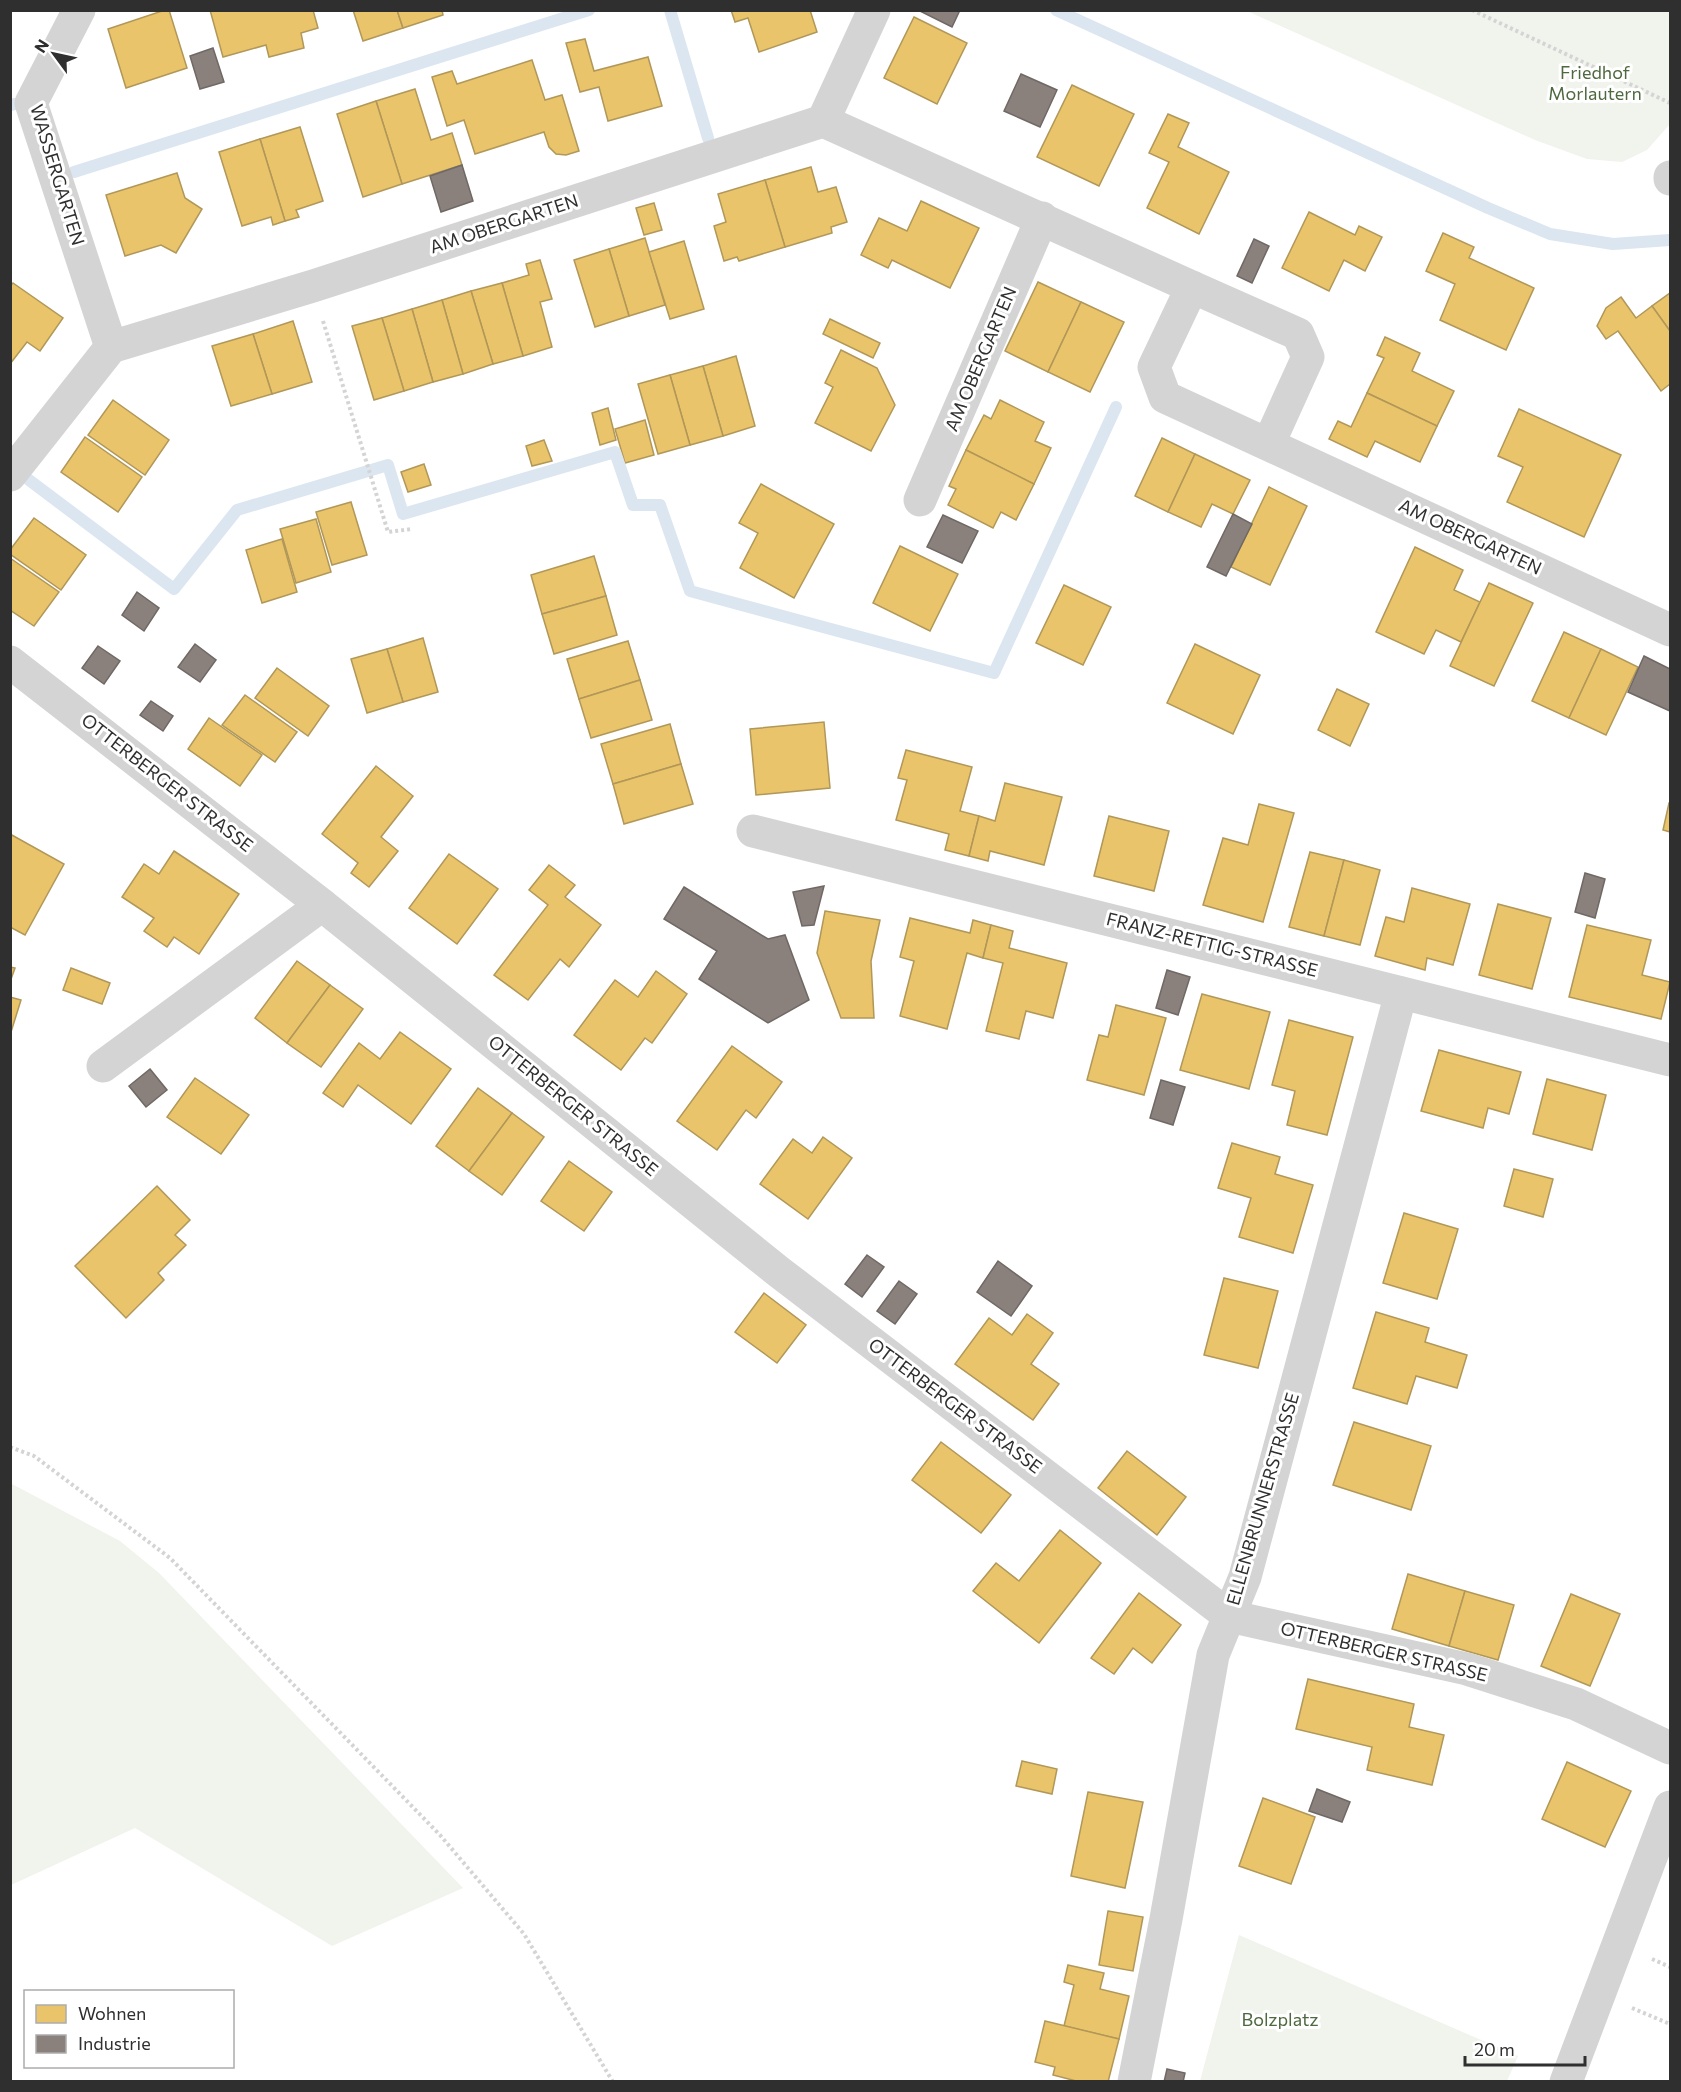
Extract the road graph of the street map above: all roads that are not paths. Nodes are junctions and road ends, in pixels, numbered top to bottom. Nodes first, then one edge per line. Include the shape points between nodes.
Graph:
1 (79, 10) edge
2 (874, 10) edge
3 (823, 121) junction
4 (1042, 218) junction
5 (1192, 287) junction
6 (111, 346) junction
7 (1269, 443) junction
8 (10, 475) edge
9 (920, 500) dead end
10 (1671, 630) edge
11 (10, 662) edge
12 (753, 831) dead end
13 (322, 905) junction
14 (1401, 993) junction
15 (1671, 1060) edge
16 (103, 1066) dead end
17 (1229, 1616) junction
18 (1671, 1748) edge
19 (1671, 1808) edge
20 (1134, 2082) edge
21 (1566, 2082) edge

1 - 6 street, WASSERGARTEN via 32,103
2 - 3 street
3 - 4 street
3 - 6 street, AM OBERGARTEN via 313,286
4 - 5 street
4 - 9 street, AM OBERGARTEN
5 - 7 street, AM OBERGARTEN via 1154,367 1165,397
5 - 7 street via 1298,334 1308,357
6 - 8 street
7 - 10 street, AM OBERGARTEN
11 - 13 street, OTTERBERGER STRASSE
12 - 14 street, FRANZ-RETTIG-STRASSE
13 - 16 street
13 - 17 street, OTTERBERGER STRASSE via 779,1272
14 - 15 street, FRANZ-RETTIG-STRASSE
14 - 17 street, ELLENBRUNNERSTRASSE via 1245,1578
17 - 18 street, OTTERBERGER STRASSE via 1467,1669 1576,1704
17 - 20 street, ELLENBRUNNERSTRASSE via 1213,1656
19 - 21 street

